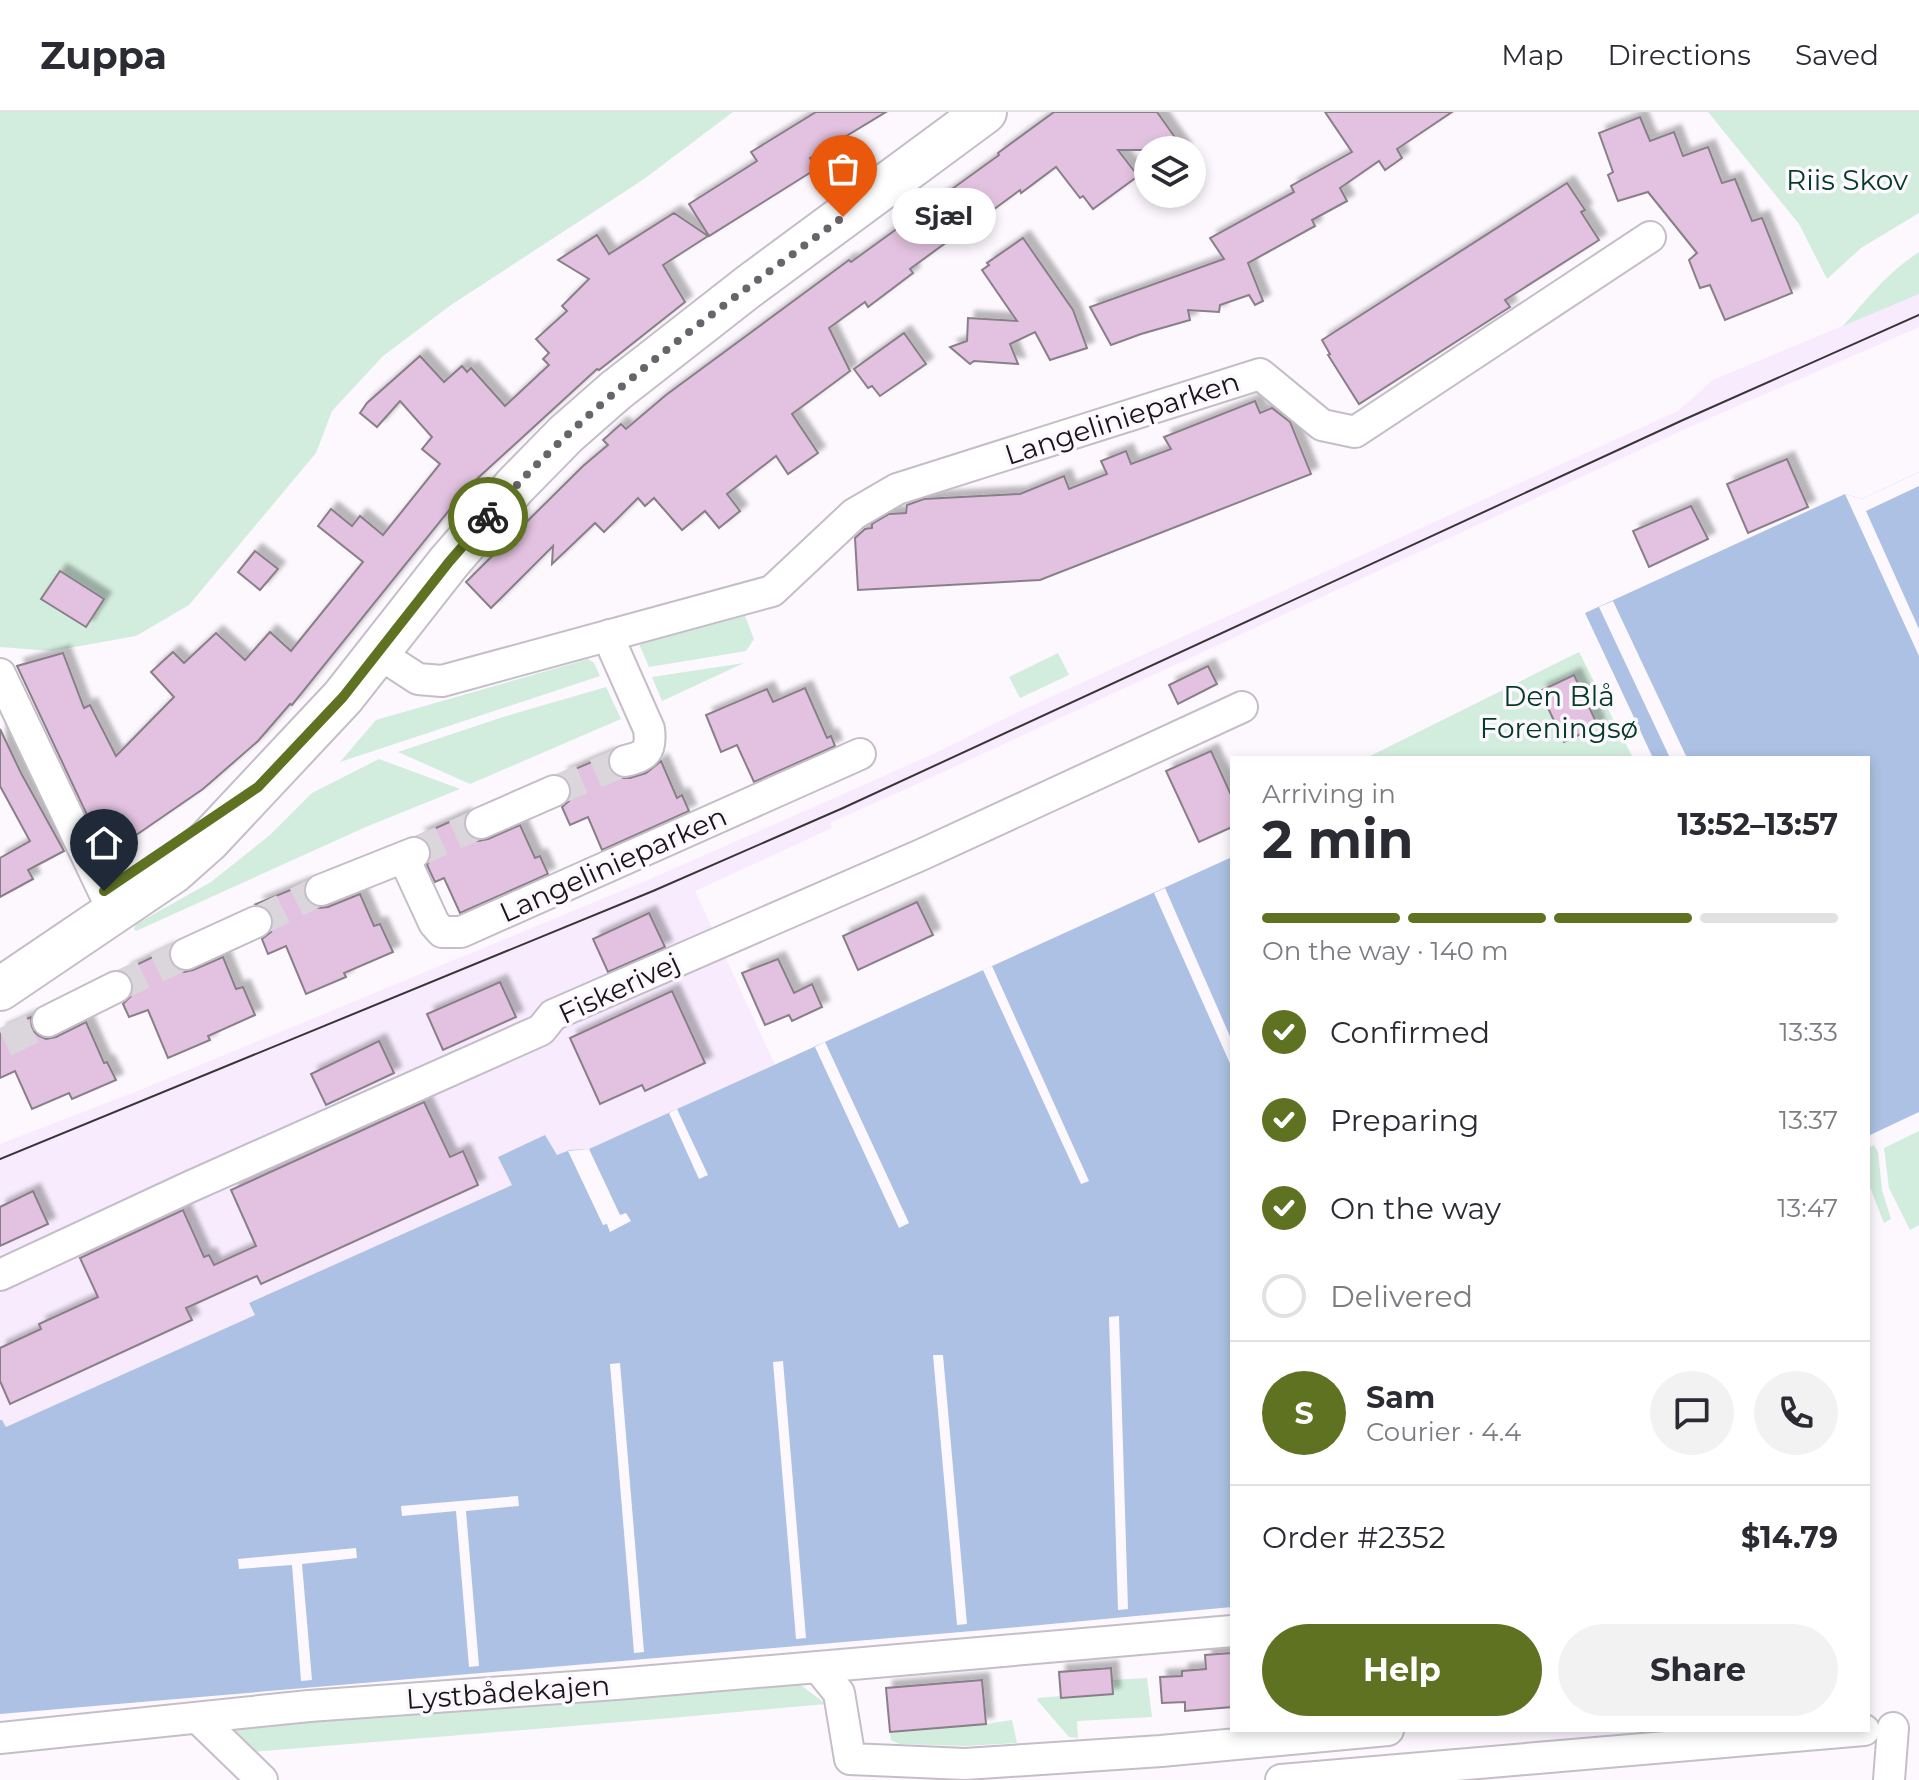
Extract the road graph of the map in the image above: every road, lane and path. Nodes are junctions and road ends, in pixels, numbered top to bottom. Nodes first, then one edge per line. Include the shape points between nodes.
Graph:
1 (985, 112) edge
2 (1650, 237) dead end
3 (614, 648) junction
4 (378, 653) junction
5 (0, 674) edge
6 (1242, 707) dead end
7 (860, 754) dead end
8 (625, 761) tunnel mouth
9 (554, 791) tunnel mouth
10 (481, 823) tunnel mouth
11 (321, 890) tunnel mouth
12 (109, 902) junction
13 (256, 922) tunnel mouth
14 (186, 954) tunnel mouth
15 (0, 960) edge
16 (116, 987) tunnel mouth
17 (0, 989) edge
18 (48, 1021) tunnel mouth
19 (0, 1275) edge
20 (1230, 1631) edge
21 (818, 1667) junction
22 (198, 1718) junction
23 (1886, 1728) edge
24 (1366, 1732) edge
25 (1796, 1732) edge
26 (0, 1738) edge
27 (1594, 1741) edge
28 (1344, 1777) edge
29 (262, 1780) edge
30 (1281, 1780) edge
31 (1889, 1780) edge

1 - 4 street via 748,287 575,426 449,562
2 - 3 street, Langelinieparken via 1355,432 1322,425 1260,374 897,489 854,514 772,591
3 - 4 street, Langelinieparken via 442,681 418,679
3 - 8 street via 650,736 646,753
4 - 12 street via 258,787
5 - 12 street
6 - 19 street, Fiskerivej via 923,854 553,1015 541,1030
7 - 11 street, Langelinieparken via 461,932 442,932 434,923 409,855
9 - 10 street
12 - 15 street
12 - 17 street
13 - 14 street
16 - 18 street
20 - 21 street, Lystbådekajen
21 - 22 street, Lystbådekajen
21 - 24 street via 839,1693 850,1759 965,1764
22 - 26 street, Lystbådekajen
22 - 29 street
23 - 31 street
25 - 27 street
27 - 28 street
28 - 30 street

